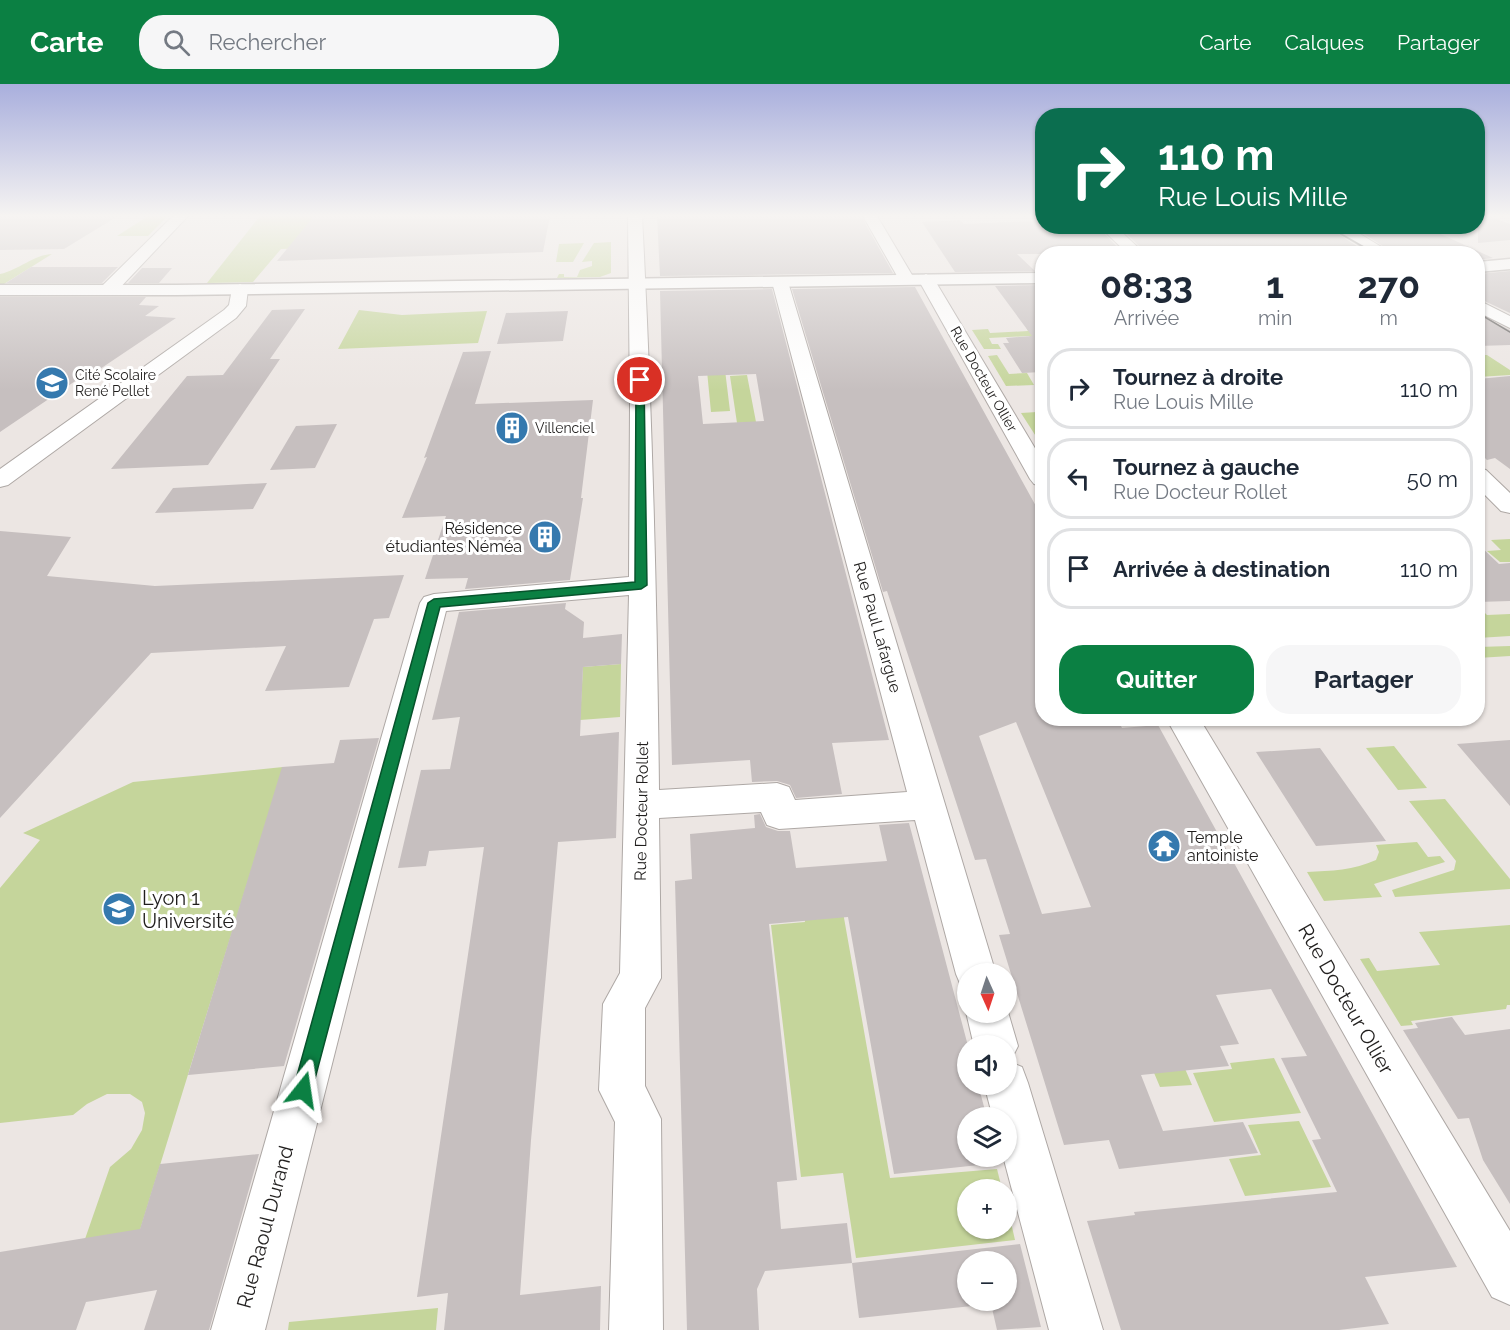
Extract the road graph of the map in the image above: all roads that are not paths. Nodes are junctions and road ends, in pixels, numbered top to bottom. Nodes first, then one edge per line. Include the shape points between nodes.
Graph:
1 (124, 274) edge
2 (638, 274) edge
3 (912, 274) edge
4 (1035, 278) edge
5 (916, 279) junction
6 (780, 282) junction
7 (639, 284) junction
8 (0, 290) edge
9 (108, 290) junction
10 (240, 290) junction
11 (1485, 309) edge
12 (1510, 323) edge
13 (1035, 468) edge
14 (0, 480) edge
15 (1485, 482) edge
16 (1510, 506) edge
17 (641, 585) junction
18 (1187, 726) edge
19 (641, 805) junction
20 (928, 805) junction
21 (973, 963) edge
22 (1009, 1095) edge
23 (1510, 1279) edge
24 (237, 1330) edge
25 (636, 1330) edge
26 (1076, 1330) edge

1 - 9 street
2 - 7 street, Rue Docteur Rollet
3 - 5 street, Rue Docteur Ollier
4 - 5 main road
5 - 6 main road
5 - 13 street, Rue Docteur Ollier
6 - 7 main road
6 - 20 street, Rue Paul Lafargue
7 - 10 main road
7 - 17 street, Rue Docteur Rollet
8 - 9 main road
9 - 10 main road
10 - 14 street via 237,306 222,320
11 - 12 street
15 - 16 street
17 - 19 street, Rue Docteur Rollet
17 - 24 street, Rue Raoul Durand via 434,603
18 - 23 street, Rue Docteur Ollier
19 - 20 street via 777,797 779,815
19 - 25 street, Rue Docteur Rollet via 640,978 624,1004 622,1090 638,1119
20 - 21 street, Rue Paul Lafargue
22 - 26 street

